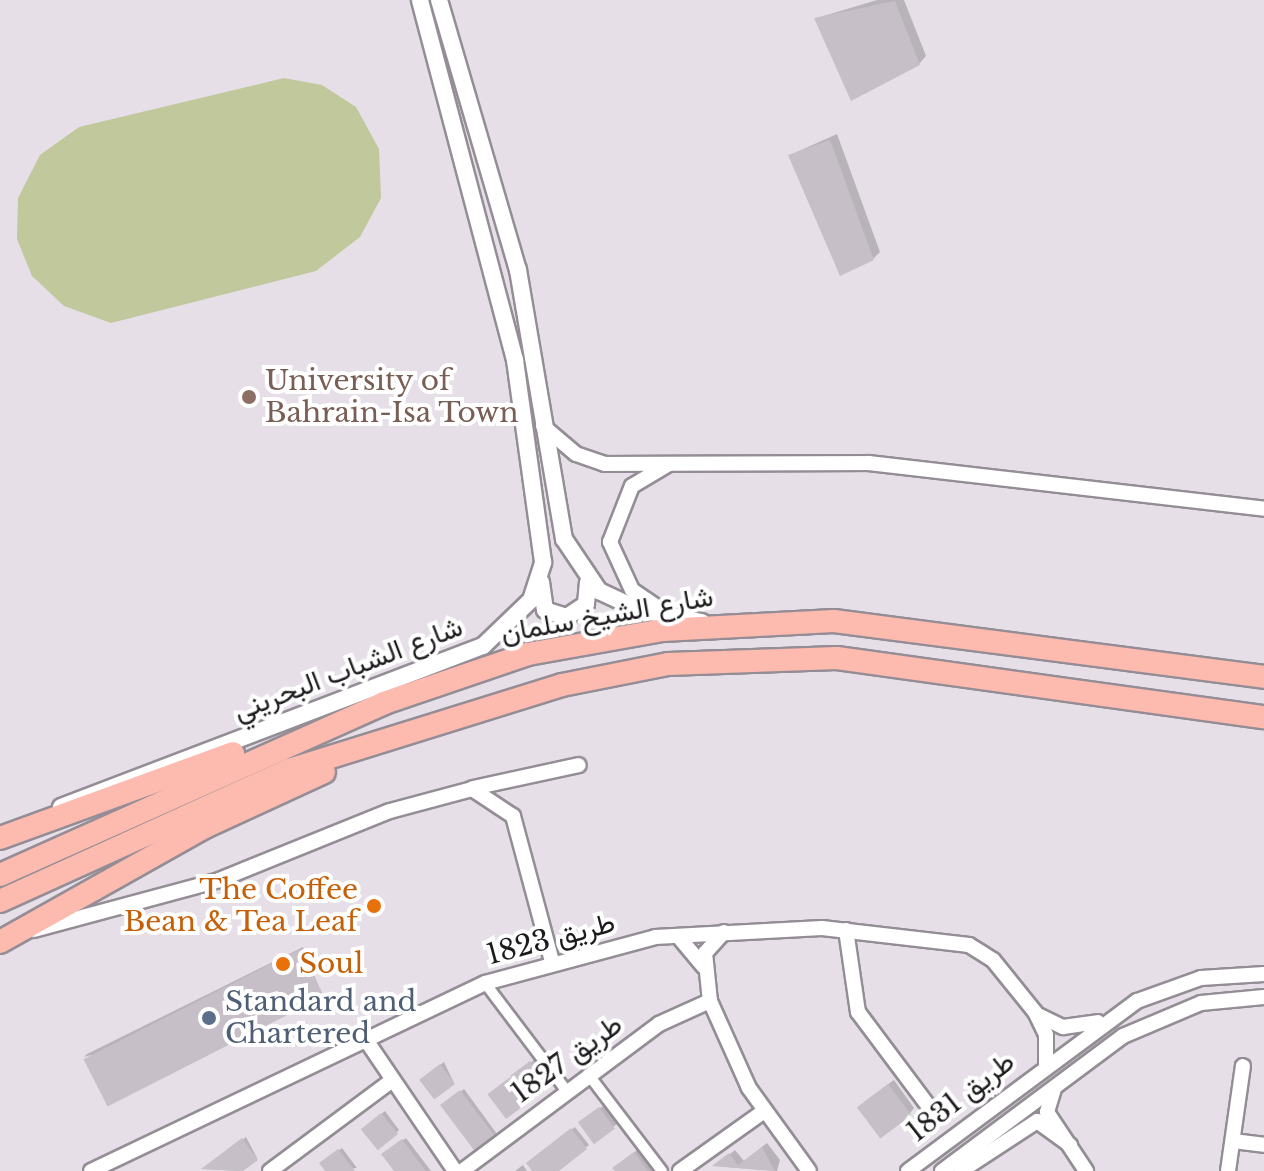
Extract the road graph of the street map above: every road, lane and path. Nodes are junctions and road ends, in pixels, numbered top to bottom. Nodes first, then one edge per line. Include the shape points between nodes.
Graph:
1 (411, 0) edge
2 (420, 0) edge
3 (439, 0) edge
4 (448, 86) junction
5 (543, 426) junction
6 (673, 462) junction
7 (1264, 509) edge
8 (541, 577) junction
9 (588, 582) junction
10 (673, 617) junction
11 (717, 624) junction
12 (1264, 677) edge
13 (1071, 688) junction
14 (1264, 717) edge
15 (326, 726) junction
16 (1264, 727) edge
17 (418, 731) junction
18 (579, 765) dead end
19 (472, 789) junction
20 (42, 817) junction
21 (0, 838) edge
22 (0, 875) edge
23 (0, 901) edge
24 (846, 930) junction
25 (727, 931) junction
26 (678, 936) junction
27 (8, 938) edge
28 (552, 962) junction
29 (704, 968) junction
30 (1264, 974) edge
31 (485, 983) junction
32 (1264, 997) edge
33 (710, 1001) junction
34 (1035, 1012) junction
35 (1105, 1021) junction
36 (364, 1037) junction
37 (1046, 1064) junction
38 (1243, 1066) dead end
39 (588, 1074) junction
40 (1062, 1079) junction
41 (390, 1082) junction
42 (566, 1090) junction
43 (764, 1111) junction
44 (932, 1111) dead end
45 (1233, 1141) junction
46 (1070, 1145) junction
47 (1264, 1145) edge
48 (119, 1157) junction
49 (280, 1168) edge
50 (91, 1171) edge
51 (130, 1171) edge
52 (455, 1171) edge
53 (462, 1171) edge
54 (662, 1171) edge
55 (680, 1171) edge
56 (809, 1171) edge
57 (908, 1171) edge
58 (942, 1171) edge
59 (961, 1171) edge
60 (1086, 1171) edge
61 (1228, 1171) edge

1 - 4 street
2 - 4 street
3 - 5 street via 518,270
4 - 8 street via 515,360
5 - 6 street via 590,461
5 - 9 street via 564,539
6 - 7 street via 869,463 1014,475
6 - 10 street via 632,486 610,542 632,590
8 - 9 street via 540,600 555,616 578,613
8 - 20 street, شارع الشباب البحريني via 518,620 483,646 103,786
9 - 10 street via 620,603
10 - 11 street
11 - 12 main road, شارع الشيخ سلمان via 834,621
11 - 15 main road, شارع الشيخ سلمان via 528,654
13 - 14 main road
13 - 16 main road via 1094,699
13 - 17 main road via 837,658 683,663 562,685
15 - 20 main road
15 - 22 main road, شارع الشيخ سلمان
17 - 23 main road via 289,770
17 - 27 main road via 205,827
18 - 19 street
19 - 27 street via 390,811 219,880
19 - 28 street via 513,816
20 - 21 main road
24 - 25 street, طريق 1823
24 - 34 street, طريق 1823 via 969,945 993,960
24 - 44 street via 858,1012
25 - 26 street, طريق 1823
25 - 29 street via 708,947
26 - 28 street, طريق 1823
26 - 29 street
28 - 31 street, طريق 1823
29 - 33 street
30 - 35 street via 1177,985
31 - 36 street, طريق 1823
31 - 42 street
32 - 40 street, طريق 1831 via 1173,1012
33 - 39 street, طريق 1827 via 686,1008
33 - 43 street
34 - 35 street via 1063,1027
34 - 37 street, طريق 1823 via 1046,1035
35 - 37 street, طريق 1831
36 - 41 street
36 - 48 street, طريق 1823
37 - 57 street, طريق 1831
38 - 45 street
39 - 42 street, طريق 1827
39 - 54 street
40 - 46 street via 1046,1108
40 - 58 street, طريق 1831
41 - 49 street
41 - 52 street
42 - 53 street, طريق 1827
43 - 55 street
43 - 56 street
45 - 47 street
45 - 61 street
46 - 59 street via 1037,1121
46 - 60 street
48 - 50 street, طريق 1823
48 - 51 street

